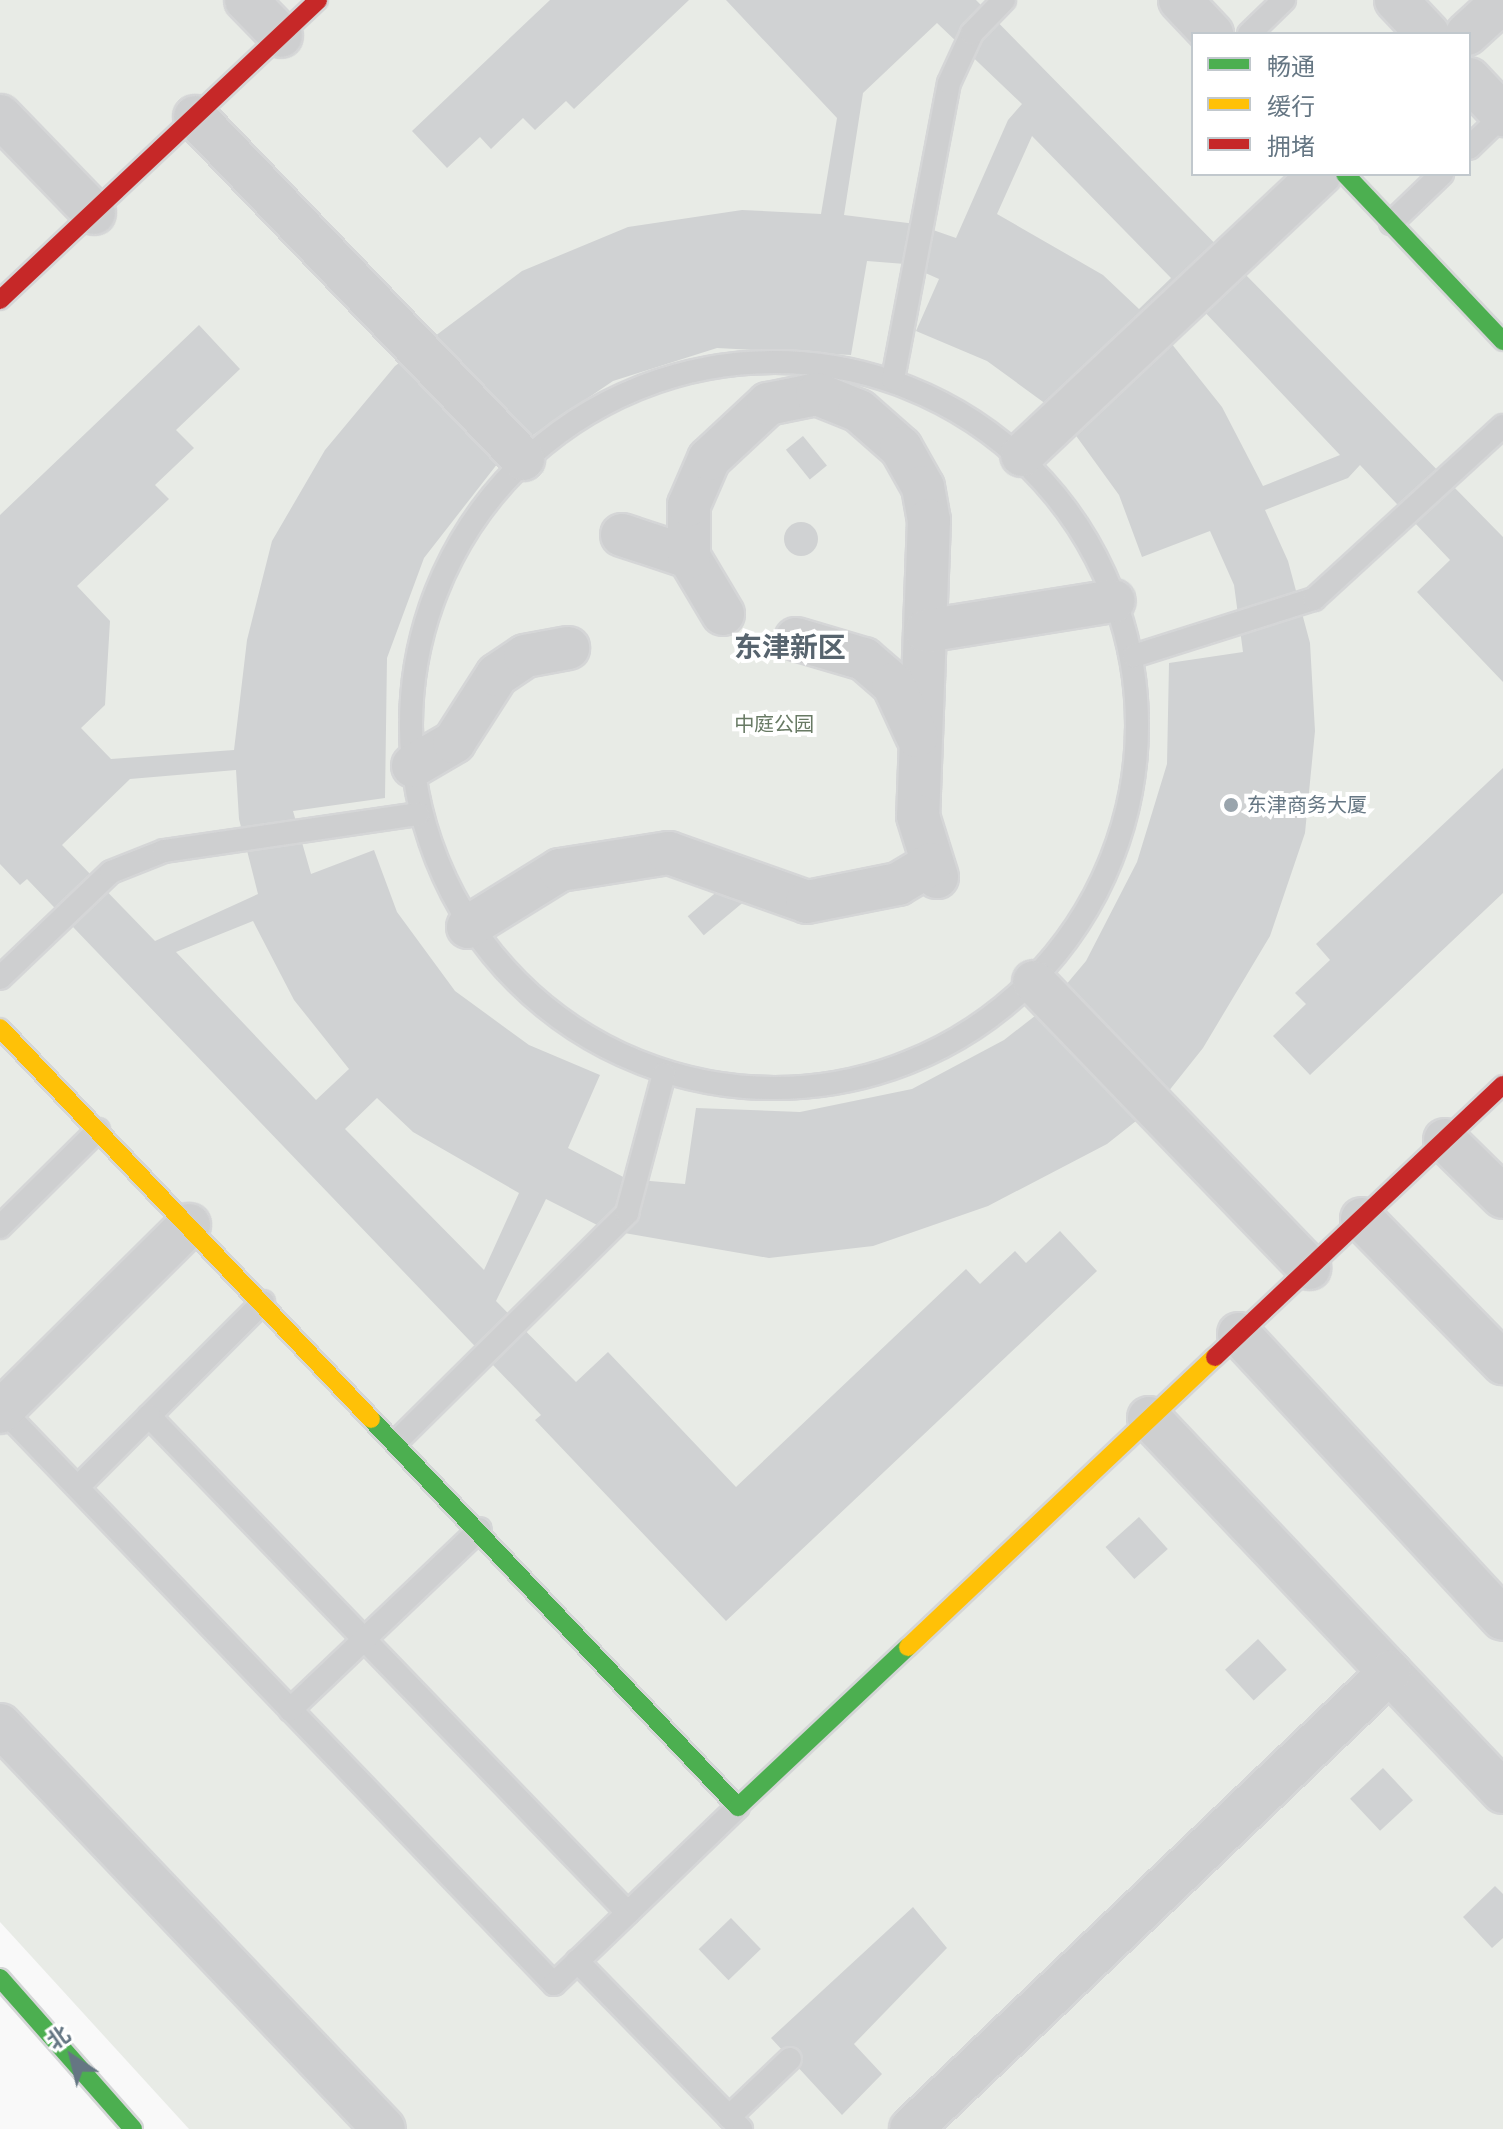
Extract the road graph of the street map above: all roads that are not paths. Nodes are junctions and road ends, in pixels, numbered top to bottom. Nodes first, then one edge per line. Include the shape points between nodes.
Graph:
1 (246, 0) edge
2 (318, 0) edge
3 (1004, 0) edge
4 (1180, 0) edge
5 (1284, 0) edge
6 (1396, 0) edge
7 (1503, 1) edge
8 (1210, 32) edge
9 (1251, 32) edge
10 (1426, 32) edge
11 (1469, 32) edge
12 (281, 36) junction
13 (1471, 81) edge
14 (1503, 115) edge
15 (0, 116) edge
16 (195, 117) junction
17 (1471, 146) edge
18 (1318, 176) edge
19 (1347, 176) edge
20 (1440, 176) edge
21 (94, 213) junction
22 (1391, 223) junction
23 (0, 300) edge
24 (1503, 341) edge
25 (893, 379) junction
26 (1503, 426) edge
27 (1022, 455) junction
28 (523, 459) junction
29 (622, 535) dead end
30 (689, 557) junction
31 (1114, 601) junction
32 (723, 614) dead end
33 (926, 631) junction
34 (796, 639) dead end
35 (568, 648) dead end
36 (1134, 656) junction
37 (920, 744) junction
38 (413, 766) junction
39 (418, 814) junction
40 (468, 927) junction
41 (0, 978) edge
42 (1034, 982) junction
43 (0, 1028) edge
44 (664, 1074) junction
45 (1503, 1085) edge
46 (98, 1130) junction
47 (1445, 1140) junction
48 (1503, 1197) edge
49 (1362, 1219) junction
50 (189, 1225) junction
51 (0, 1227) edge
52 (1309, 1268) junction
53 (263, 1302) junction
54 (1239, 1334) junction
55 (1503, 1363) edge
56 (1, 1409) edge
57 (149, 1416) junction
58 (1149, 1418) junction
59 (397, 1441) junction
60 (78, 1487) junction
61 (480, 1529) junction
62 (1503, 1619) edge
63 (364, 1639) junction
64 (1390, 1672) junction
65 (290, 1710) junction
66 (0, 1725) edge
67 (1503, 1792) edge
68 (738, 1807) junction
69 (628, 1913) junction
70 (577, 1961) junction
71 (0, 1978) edge
72 (790, 2059) dead end
73 (735, 2123) edge
74 (133, 2129) edge
75 (384, 2129) edge
76 (911, 2129) edge

1 - 12 street
2 - 12 street
3 - 25 lane via 972,33 949,83
4 - 8 street
5 - 9 lane
6 - 10 street
7 - 11 street
12 - 16 street
13 - 14 street
14 - 17 lane
15 - 21 street
16 - 21 street
16 - 28 street
18 - 27 street
19 - 22 street
20 - 22 lane
21 - 23 street
22 - 24 street
25 - 27 lane via 962,410
25 - 28 lane via 796,360 697,368 604,402
26 - 36 lane via 1314,599
27 - 31 lane via 1095,546
28 - 38 lane via 462,535 423,623 408,718
29 - 30 street
30 - 32 street
30 - 33 street via 689,505 709,459 768,404 817,394 859,411 901,448 923,487 931,573
31 - 33 street
31 - 36 lane
33 - 37 street
34 - 37 street via 864,659 893,684
35 - 38 street via 525,656 497,675 454,742
36 - 42 lane via 1137,773 1107,872
37 - 40 street via 920,840 934,871 898,884 807,902 669,853 560,870
38 - 39 lane
39 - 40 lane
39 - 41 lane via 164,851 111,872
40 - 44 lane via 553,1018
42 - 44 lane via 954,1043 862,1080 762,1090
42 - 52 street
43 - 46 street
44 - 59 lane via 627,1213
45 - 47 street
46 - 50 street
46 - 51 lane
47 - 48 street
47 - 49 street
49 - 52 street
49 - 55 street
50 - 53 street
50 - 56 street
52 - 54 street
53 - 57 lane
53 - 59 street
54 - 58 street
54 - 62 street
56 - 60 lane
57 - 60 lane
57 - 63 lane
58 - 64 street
58 - 68 street
59 - 61 street
60 - 65 lane
61 - 63 lane
61 - 68 street
63 - 65 lane
63 - 69 lane
64 - 67 street
64 - 76 street
65 - 70 lane via 554,1984
66 - 75 street
68 - 69 lane
69 - 70 lane
70 - 73 lane
71 - 74 street
72 - 73 lane

